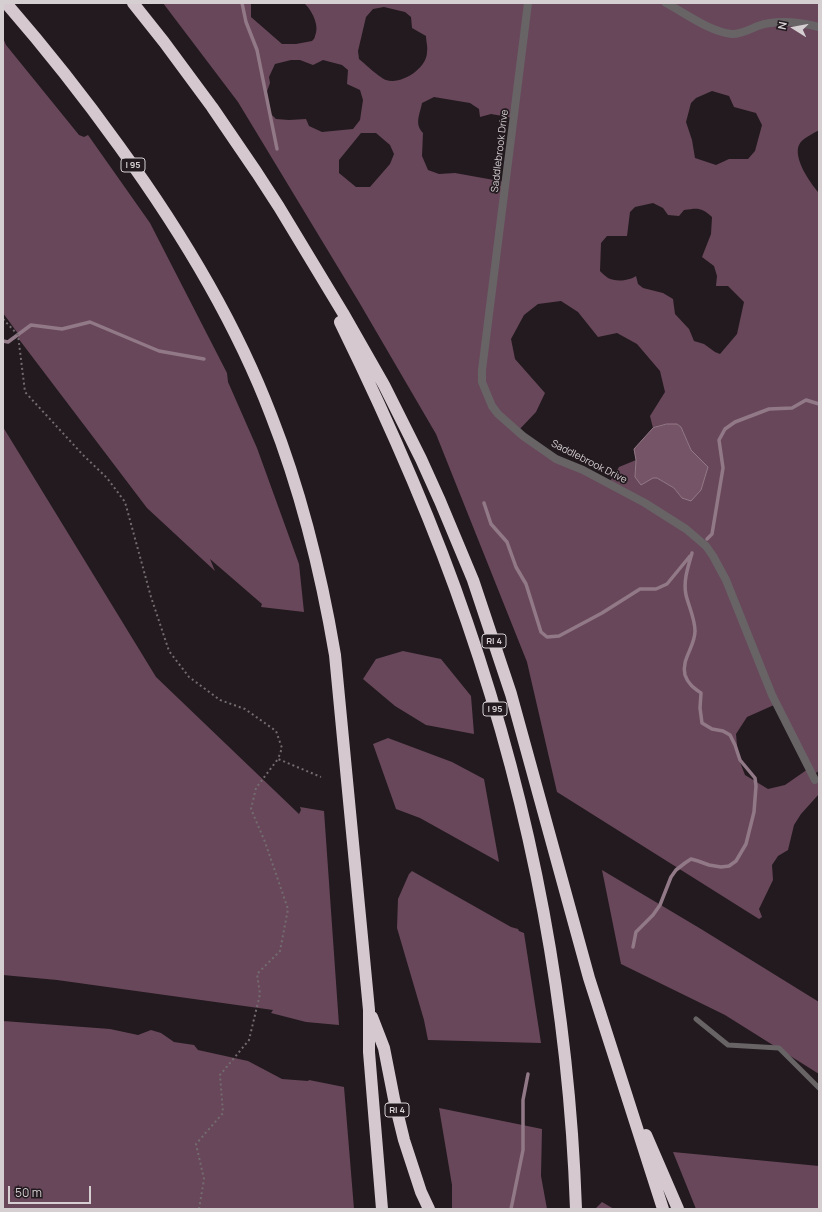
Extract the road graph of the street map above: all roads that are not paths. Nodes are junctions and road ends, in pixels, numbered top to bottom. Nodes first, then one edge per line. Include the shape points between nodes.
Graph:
1 (6, 3) edge
2 (133, 3) edge
3 (528, 3) edge
4 (666, 3) edge
5 (819, 27) edge
6 (299, 242) junction
7 (815, 780) dead end
8 (369, 1010) junction
9 (696, 1019) dead end
10 (618, 1069) junction
11 (819, 1088) edge
12 (382, 1209) edge
13 (429, 1209) edge
14 (576, 1209) edge
15 (663, 1209) edge
16 (678, 1209) edge

1 - 8 highway, I 95 via 90,106 181,236 239,341 284,450 318,565 335,656
2 - 6 highway, I 95 via 212,106
3 - 7 street, Saddlebrook Drive via 482,382 498,414 523,436 556,459 584,470 644,503 686,529 706,546 726,580 772,695
4 - 5 street via 711,28 733,34 780,21
6 - 10 highway, RI 4 via 384,385 421,459 473,580 512,694 585,964
6 - 14 highway, I 95 via 372,388 422,501 467,622 504,739 541,895 553,966 568,1088
8 - 12 highway, I 95 via 369,1052
8 - 13 highway, RI 4 via 384,1048 404,1140
9 - 11 lane via 728,1045 779,1048
10 - 15 highway, RI 4
10 - 16 highway

